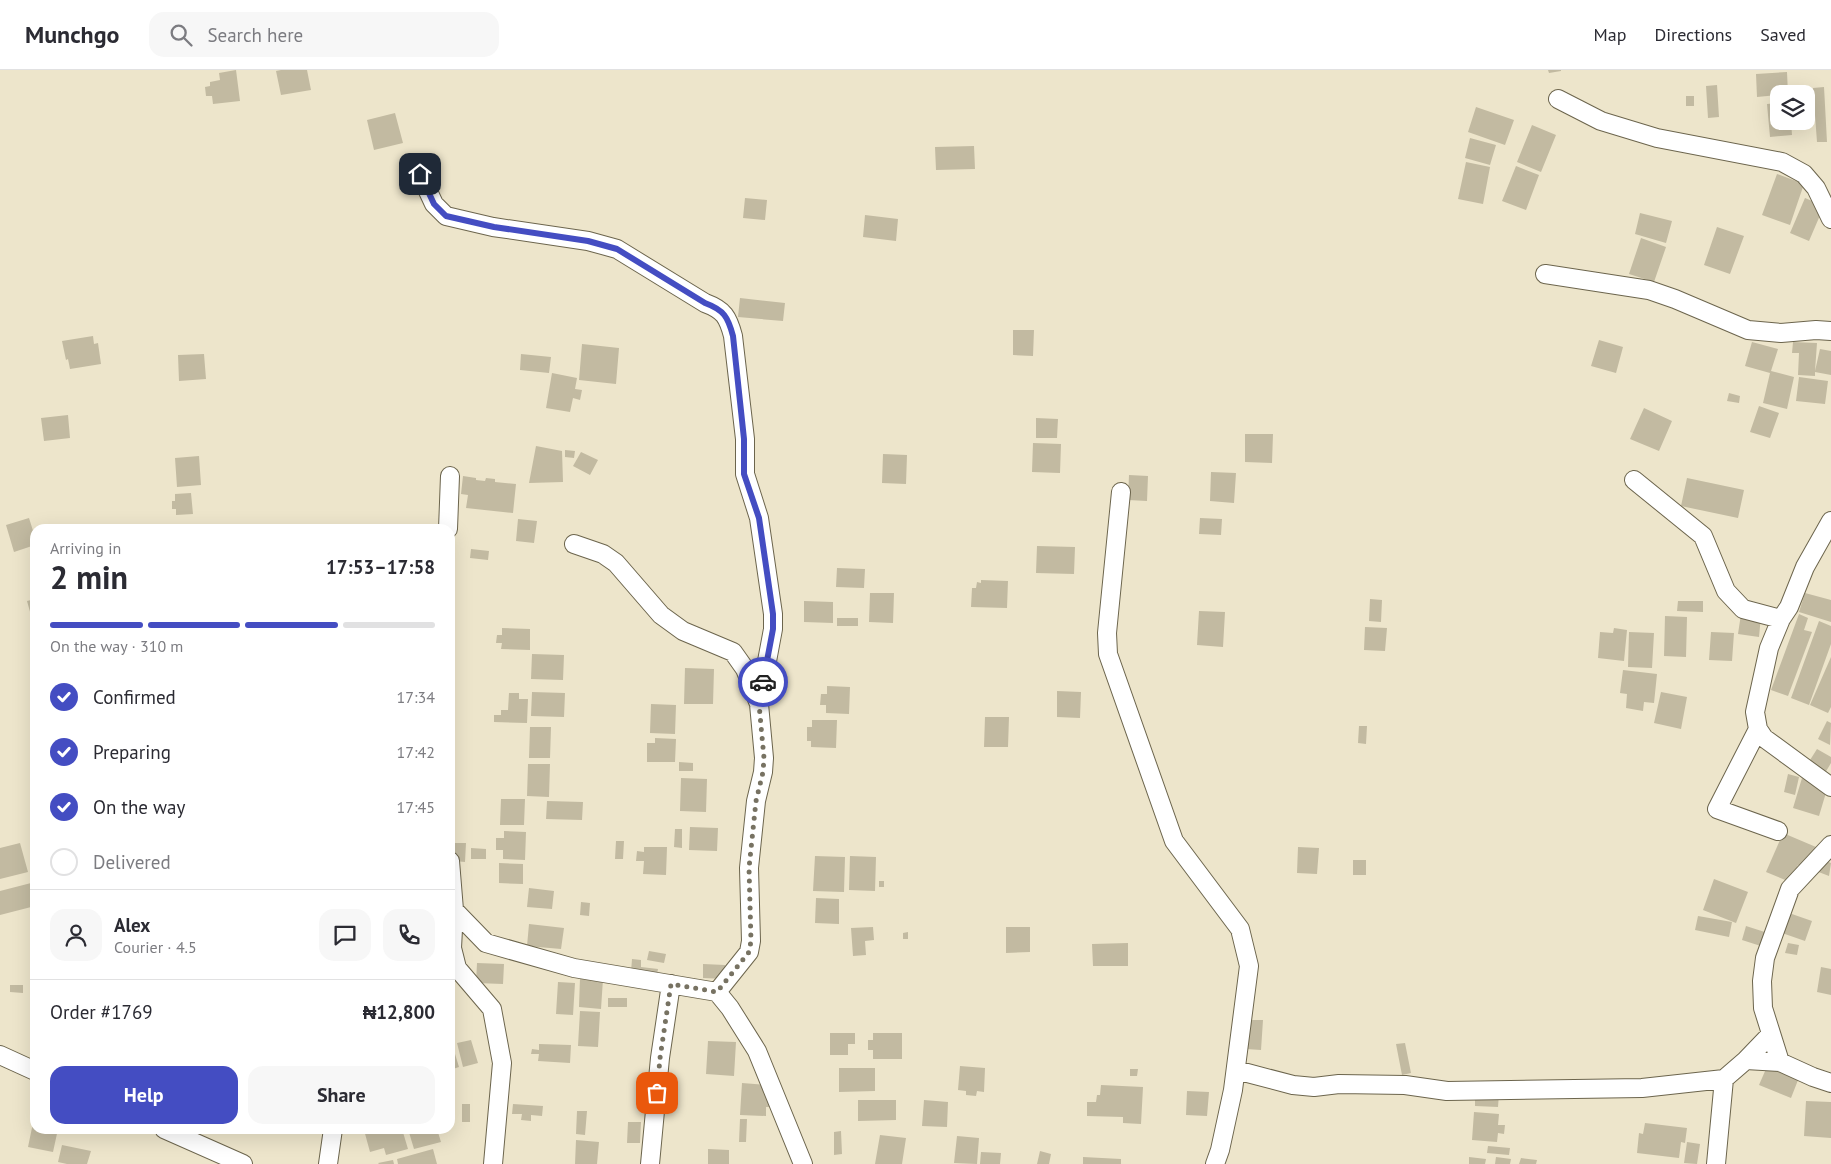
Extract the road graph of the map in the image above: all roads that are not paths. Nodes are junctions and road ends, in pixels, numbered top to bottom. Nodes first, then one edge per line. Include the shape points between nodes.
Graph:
1 (1558, 99) dead end
2 (420, 174) dead end
3 (1831, 219) edge
4 (1544, 274) dead end
5 (1831, 331) edge
6 (450, 476) dead end
7 (1634, 480) dead end
8 (1121, 492) dead end
9 (1831, 521) edge
10 (448, 524) edge
11 (574, 544) dead end
12 (1781, 619) junction
13 (759, 704) junction
14 (1758, 729) junction
15 (1831, 787) edge
16 (1778, 831) dead end
17 (1831, 844) edge
18 (455, 911) edge
19 (455, 960) edge
20 (671, 984) junction
21 (717, 992) junction
22 (1771, 1034) junction
23 (0, 1055) edge
24 (1746, 1060) junction
25 (1780, 1062) junction
26 (30, 1069) edge
27 (1236, 1070) junction
28 (1724, 1079) junction
29 (1831, 1083) edge
30 (175, 1134) edge
31 (332, 1134) edge
32 (243, 1164) edge
33 (328, 1164) edge
34 (493, 1164) edge
35 (650, 1164) edge
36 (803, 1164) edge
37 (1215, 1164) edge
38 (1716, 1164) edge

1 - 3 street via 1601,121 1657,138 1782,162 1804,174 1816,188
2 - 13 street via 434,204 446,216 617,249 705,303 719,308 729,321 744,439 744,474 759,518 773,614
4 - 5 street via 1649,290 1748,330 1781,333
6 - 10 street
7 - 12 street via 1703,536 1726,591 1743,609
8 - 27 street via 1107,633 1108,654 1174,840 1240,929 1249,966
9 - 12 street
11 - 13 street via 603,554 616,563 661,616 683,631 733,652
12 - 14 street via 1769,648 1755,712
13 - 21 street via 764,758 749,868 751,941 749,952
14 - 15 street via 1764,738
14 - 16 street via 1717,809
17 - 22 street via 1790,889 1765,958 1762,981 1764,1008
18 - 20 street via 486,943 574,968
19 - 34 street via 457,968 492,1009 502,1063
20 - 21 street
20 - 35 street
21 - 36 street via 757,1050
22 - 24 street
22 - 25 street
23 - 26 street
24 - 25 street
24 - 28 street
25 - 29 street
27 - 28 street via 1293,1085 1405,1085 1447,1091 1642,1088
27 - 37 street
28 - 38 street
30 - 32 street
31 - 33 street

